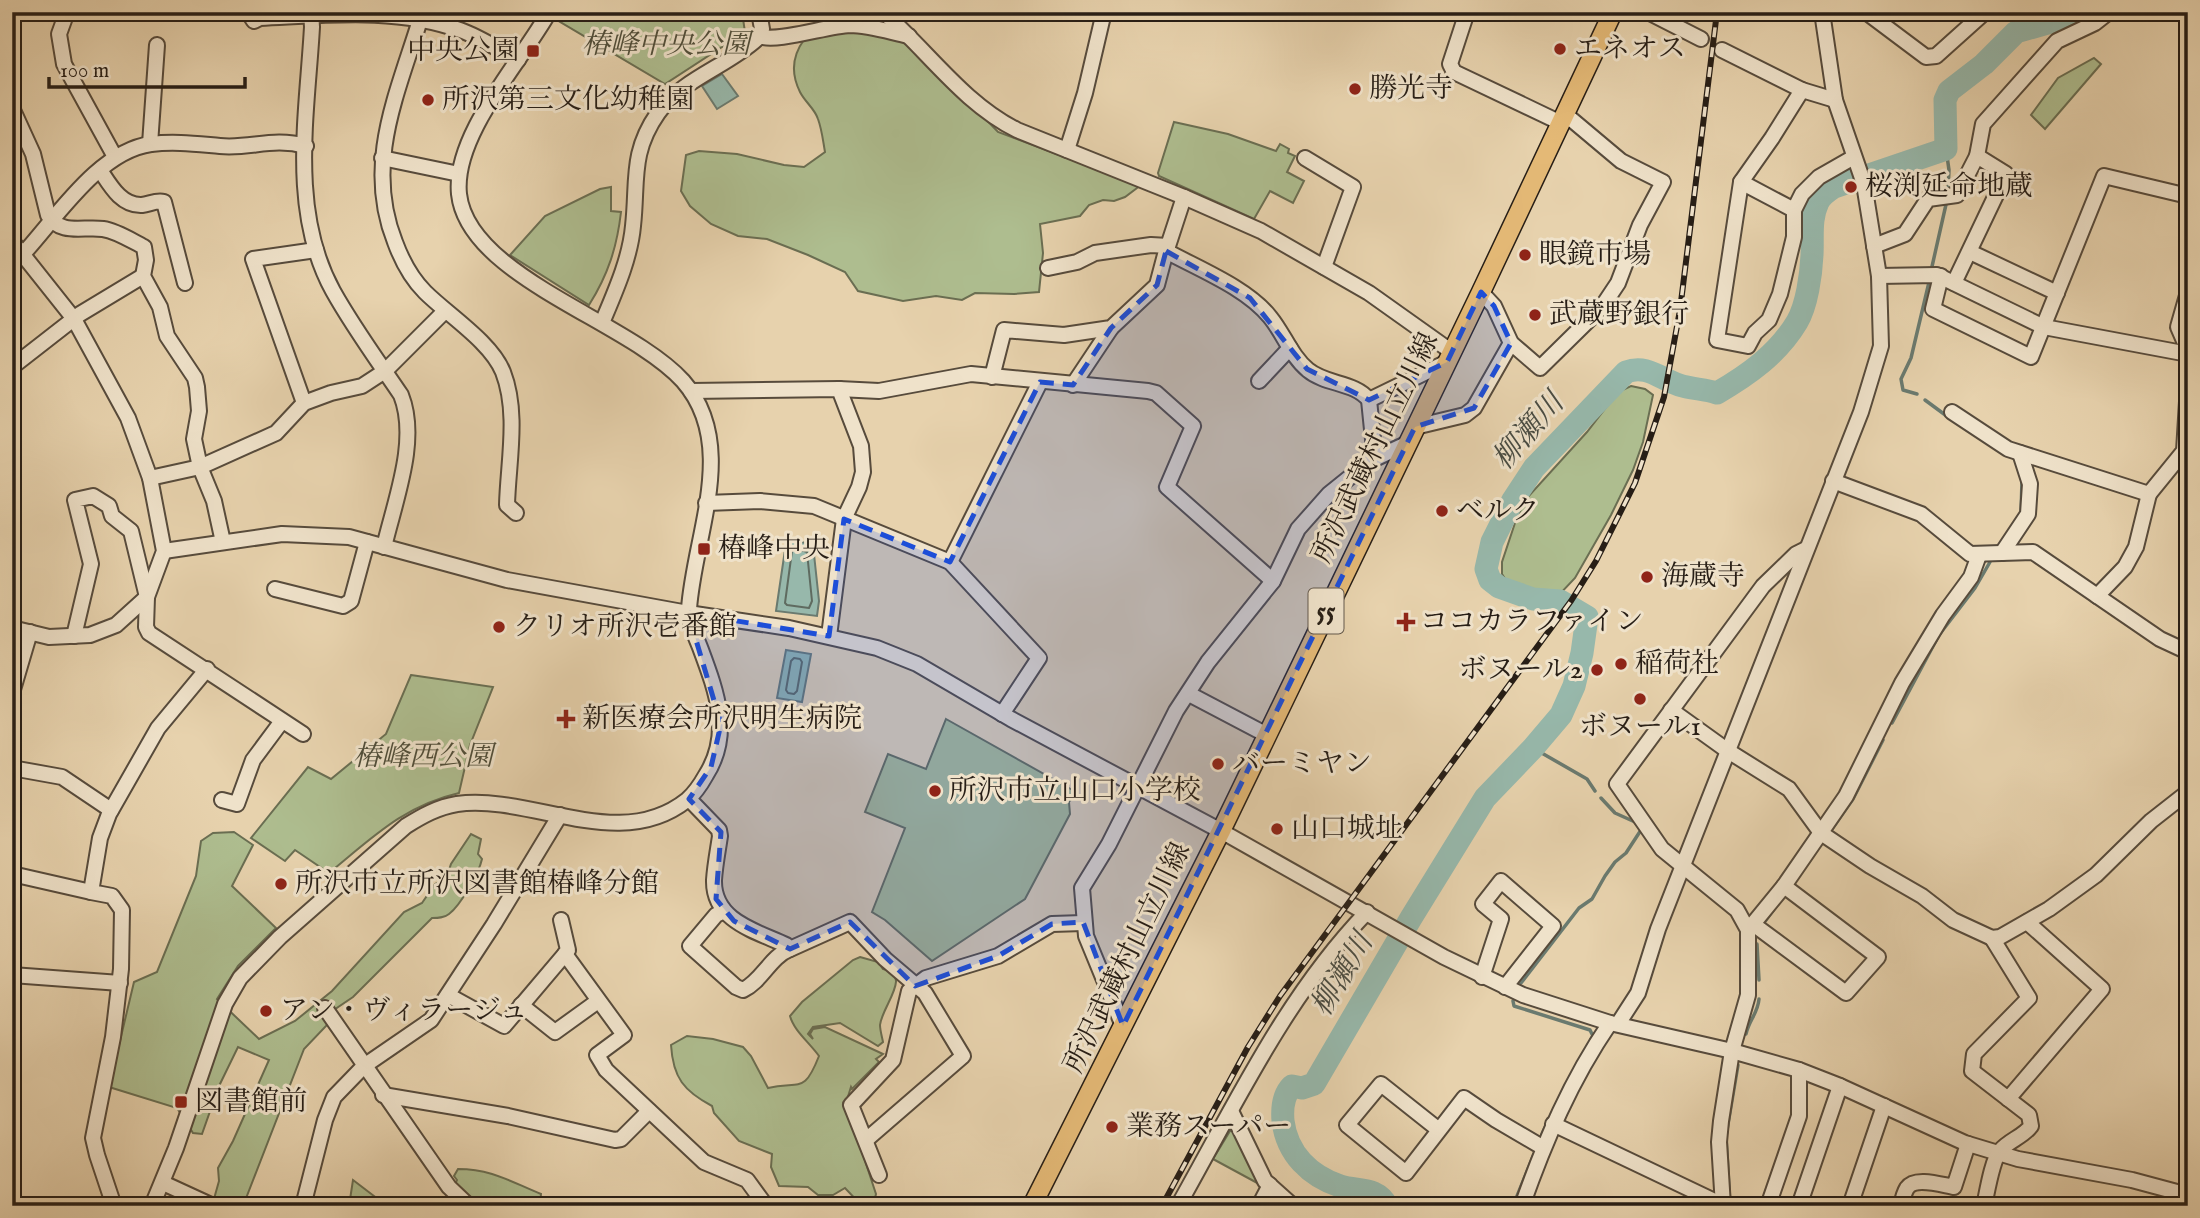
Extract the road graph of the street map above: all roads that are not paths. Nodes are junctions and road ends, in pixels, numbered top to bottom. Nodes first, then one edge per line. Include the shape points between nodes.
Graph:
1 (67, 12) edge
2 (248, 12) edge
3 (549, 12) edge
4 (759, 12) edge
5 (883, 12) edge
6 (1104, 12) edge
7 (1467, 12) edge
8 (1613, 12) edge
9 (1648, 12) edge
10 (1822, 12) edge
11 (1866, 12) edge
12 (1985, 12) edge
13 (2109, 12) edge
14 (311, 14) edge
15 (420, 20) junction
16 (759, 36) junction
17 (911, 36) junction
18 (1701, 39) dead end
19 (157, 45) dead end
20 (1722, 50) dead end
21 (518, 60) junction
22 (1802, 90) junction
23 (1835, 100) junction
24 (12, 108) edge
25 (1563, 119) junction
26 (150, 144) junction
27 (306, 146) junction
28 (1067, 150) junction
29 (1978, 156) junction
30 (115, 157) junction
31 (382, 158) junction
32 (1305, 158) dead end
33 (1856, 162) junction
34 (100, 170) junction
35 (459, 174) junction
36 (1741, 182) junction
37 (2188, 196) edge
38 (1184, 197) junction
39 (1794, 210) junction
40 (52, 222) junction
41 (12, 241) edge
42 (1874, 247) junction
43 (1167, 248) junction
44 (316, 250) junction
45 (1970, 252) junction
46 (23, 254) junction
47 (1324, 267) junction
48 (1048, 268) dead end
49 (143, 275) junction
50 (1934, 275) junction
51 (1879, 276) junction
52 (185, 283) dead end
53 (1954, 283) junction
54 (1481, 292) junction
55 (2188, 292) edge
56 (2057, 293) junction
57 (445, 311) junction
58 (75, 319) junction
59 (602, 323) junction
60 (2044, 327) junction
61 (1111, 328) junction
62 (1511, 343) junction
63 (1290, 348) junction
64 (2187, 348) edge
65 (1449, 357) junction
66 (12, 367) edge
67 (385, 371) junction
68 (992, 377) junction
69 (1259, 381) dead end
70 (1040, 382) junction
71 (1073, 385) junction
72 (2188, 385) edge
73 (839, 389) junction
74 (691, 391) junction
75 (1369, 400) junction
76 (304, 403) junction
77 (1952, 412) dead end
78 (1415, 428) junction
79 (1406, 444) junction
80 (2186, 452) edge
81 (2020, 453) junction
82 (1376, 459) junction
83 (200, 467) junction
84 (150, 478) junction
85 (1833, 481) junction
86 (2149, 494) junction
87 (706, 502) junction
88 (516, 513) dead end
89 (844, 519) junction
90 (223, 542) junction
91 (367, 542) junction
92 (384, 547) junction
93 (1806, 549) junction
94 (164, 551) junction
95 (2002, 553) junction
96 (1979, 555) junction
97 (950, 562) junction
98 (1273, 581) junction
99 (275, 589) dead end
100 (2097, 596) junction
101 (147, 597) junction
102 (688, 613) junction
103 (12, 628) edge
104 (30, 632) junction
105 (74, 636) junction
106 (829, 636) junction
107 (2188, 652) edge
108 (206, 669) junction
109 (12, 693) edge
110 (1189, 694) junction
111 (1671, 710) junction
112 (1002, 714) junction
113 (282, 721) junction
114 (303, 734) dead end
115 (1267, 735) junction
116 (1728, 751) junction
117 (12, 768) edge
118 (1137, 786) junction
119 (2188, 792) edge
120 (689, 799) junction
121 (222, 800) dead end
122 (111, 810) junction
123 (560, 815) junction
124 (1221, 831) junction
125 (1821, 833) junction
126 (1683, 867) junction
127 (12, 874) edge
128 (1783, 886) junction
129 (91, 892) junction
130 (724, 911) junction
131 (1367, 912) junction
132 (561, 920) dead end
133 (2027, 922) junction
134 (1083, 923) junction
135 (1751, 927) junction
136 (1992, 938) junction
137 (790, 950) junction
138 (565, 954) junction
139 (12, 975) edge
140 (1482, 977) junction
141 (120, 983) junction
142 (915, 986) junction
143 (1505, 987) junction
144 (448, 995) junction
145 (598, 1001) junction
146 (521, 1006) junction
147 (326, 1009) dead end
148 (1614, 1024) junction
149 (1123, 1026) junction
150 (1732, 1051) junction
151 (364, 1066) junction
152 (1799, 1070) junction
153 (1840, 1086) junction
154 (383, 1094) junction
155 (2008, 1099) junction
156 (1884, 1106) junction
157 (649, 1111) junction
158 (1231, 1111) junction
159 (1553, 1124) junction
160 (1440, 1130) junction
161 (866, 1140) junction
162 (1968, 1143) junction
163 (1542, 1147) junction
164 (1997, 1153) junction
165 (879, 1175) dead end
166 (163, 1183) junction
167 (1270, 1185) junction
168 (2188, 1195) edge
169 (114, 1206) edge
170 (152, 1206) edge
171 (213, 1206) edge
172 (303, 1206) edge
173 (470, 1206) edge
174 (766, 1206) edge
175 (1032, 1206) edge
176 (1178, 1206) edge
177 (1259, 1206) edge
178 (1293, 1206) edge
179 (1522, 1206) edge
180 (1723, 1206) edge
181 (1768, 1206) edge
182 (1799, 1206) edge
183 (1850, 1206) edge
184 (1901, 1206) edge
185 (1984, 1206) edge

1 - 30 street via 59,34 64,64
2 - 14 street via 254,21
3 - 21 street
4 - 16 street
5 - 17 street
6 - 28 street
7 - 25 street via 1450,64 1454,72
8 - 25 main road, 所沢武蔵村山立川線 / 55
9 - 18 street
10 - 23 street
11 - 12 street via 1926,57 1936,57
13 - 29 street via 2057,41 1983,124
14 - 15 street via 373,13
14 - 27 street
15 - 21 street via 461,31
15 - 31 street
16 - 17 street via 771,39 853,25
16 - 59 street via 675,95 644,137 626,261
17 - 28 street via 988,113
19 - 26 street
20 - 22 street
21 - 35 street via 467,145
22 - 23 street
22 - 36 street
23 - 33 street
24 - 40 street via 33,154
25 - 54 main road, 所沢武蔵村山立川線 / 55
25 - 62 street via 1620,161 1663,182 1602,307 1540,368
26 - 27 street via 221,146 276,141
26 - 30 street
27 - 44 street via 305,203
28 - 38 street
29 - 42 street via 1949,198 1928,199 1905,234
29 - 45 street via 2006,174
30 - 34 street
31 - 35 street
31 - 57 street via 385,211 400,255 417,282
32 - 47 street via 1353,187
33 - 39 street via 1819,177
33 - 42 street
34 - 40 street
34 - 52 street via 131,205 164,202
35 - 59 street via 464,212 480,242 512,269
36 - 39 street
36 - 39 street via 1717,340 1748,346 1769,320 1791,257
37 - 56 street via 2104,176
38 - 43 street
38 - 47 street via 1261,231
40 - 46 street
40 - 49 street via 71,230 104,229 144,247
41 - 46 street
42 - 51 street
43 - 48 street via 1095,253
43 - 61 street via 1157,285
43 - 63 street via 1250,298 1271,318
44 - 67 street via 333,290
44 - 76 street via 253,260
45 - 53 street
45 - 56 street
46 - 58 street
47 - 65 street via 1369,293
49 - 58 street
49 - 83 street via 160,307 167,336 195,378 199,411 194,439
50 - 51 street
50 - 53 street
50 - 60 street via 1933,309 2031,357
51 - 85 street via 1881,346
53 - 60 street
54 - 62 street via 1494,306
54 - 65 main road, 所沢武蔵村山立川線 / 55
55 - 64 street via 2178,327
56 - 60 street
57 - 67 street
57 - 88 street via 478,340 504,373 512,422 507,505
58 - 66 street
58 - 84 street via 128,418
59 - 74 street via 668,368
60 - 64 street
61 - 68 street via 1064,335 1004,330
61 - 71 street
62 - 78 street via 1474,408 1465,415
63 - 69 street
63 - 75 street via 1322,379 1364,393
65 - 75 street
65 - 78 main road, 所沢武蔵村山立川線 / 55
67 - 76 street via 362,386
67 - 92 street via 401,395 409,425
68 - 70 street
68 - 73 street via 971,374 879,391
70 - 71 street
70 - 97 street
71 - 98 street via 1156,393 1193,426 1167,488
72 - 80 street
73 - 74 street
73 - 89 street via 863,460 859,487
74 - 87 street via 712,451
75 - 82 street
76 - 83 street via 276,433
77 - 81 street
78 - 79 main road, 所沢武蔵村山立川線 / 55
79 - 82 street
79 - 115 main road, 所沢武蔵村山立川線 / 55
80 - 86 street
81 - 86 street
81 - 95 street via 2030,484 2028,514
82 - 98 street via 1312,510
83 - 84 street
83 - 90 street
84 - 94 street
85 - 93 street
85 - 96 street via 1921,514 1970,554
86 - 100 street via 2136,547 2125,567
87 - 89 street via 792,503 814,506
87 - 102 street
89 - 97 street
89 - 106 street
90 - 91 street via 294,534
90 - 94 street
91 - 92 street
91 - 99 street via 351,601 343,606
92 - 102 street via 508,580
93 - 111 street via 1763,586
93 - 116 street
94 - 101 street
95 - 96 street
95 - 100 street via 2033,552
96 - 125 street via 1971,577 1924,644 1846,796
97 - 112 street via 1039,658
98 - 110 street via 1208,662
100 - 107 street via 2160,639
101 - 105 street via 116,625 98,634
101 - 105 street via 131,531 93,496 75,500 91,564
101 - 108 street via 149,633
102 - 106 street
102 - 120 street via 713,681 722,724 711,767
103 - 104 street
104 - 105 street
104 - 109 street
106 - 112 street via 918,664
108 - 113 street
108 - 122 street via 158,728
110 - 115 street
110 - 118 street
111 - 116 street
111 - 126 street via 1617,784 1662,849
112 - 118 street
113 - 114 street
113 - 121 street via 253,760 237,804
115 - 124 main road, 所沢武蔵村山立川線 / 55
116 - 125 street via 1789,789
116 - 126 street
117 - 122 street via 62,777
118 - 124 street
118 - 134 street via 1082,888
119 - 133 street via 2096,875
120 - 123 street via 641,822 608,823
120 - 130 street via 719,830 714,881 716,899
122 - 129 street via 100,838
123 - 144 street
123 - 166 street via 483,803 430,812 406,826 280,937 240,978 225,1004
124 - 131 street
124 - 149 main road, 所沢武蔵村山立川線 / 55
125 - 128 street
125 - 136 street via 1953,920
126 - 135 street
126 - 148 street via 1639,993
127 - 129 street
128 - 135 street
128 - 135 street via 1878,957 1846,993
129 - 141 street via 112,896 121,911
130 - 137 street via 734,921
130 - 137 street via 690,946 736,987 751,986 781,953
131 - 140 street
131 - 158 street via 1302,992
132 - 138 street
133 - 136 street
133 - 155 street via 2102,989
134 - 142 street via 1052,924 998,956 926,978
134 - 149 street
135 - 150 street via 1748,995
136 - 155 street via 2029,998 1975,1054 1972,1071
137 - 142 street via 850,922
138 - 145 street
138 - 146 street
139 - 141 street
140 - 143 street
140 - 143 street via 1501,919 1483,904 1501,881 1553,926
141 - 169 street via 93,1138
142 - 161 street via 909,991 893,1060 851,1105
142 - 161 street via 925,993 963,1056
143 - 148 street
144 - 146 street via 504,1026
144 - 151 street via 431,1020
145 - 146 street via 555,1032
145 - 157 street via 624,1035 597,1055 606,1070
147 - 151 street
148 - 150 street
148 - 159 street via 1581,1068
149 - 175 main road, 所沢武蔵村山立川線 / 55
150 - 152 street
150 - 180 street via 1719,1142
151 - 154 street
151 - 172 street via 334,1097
152 - 153 street
152 - 181 street via 1799,1116
153 - 156 street
153 - 182 street
154 - 157 street via 615,1140
154 - 173 street via 449,1187
155 - 164 street via 2029,1115 2031,1126
156 - 162 street
156 - 183 street
157 - 174 street via 704,1162 747,1180
158 - 167 street
158 - 176 street
159 - 163 street
159 - 180 street
160 - 160 street via 1406,1173 1347,1125 1381,1084
160 - 163 street via 1464,1098
161 - 165 street
162 - 164 street
162 - 184 street via 1954,1187 1913,1183
163 - 179 street
164 - 168 street
164 - 185 street
166 - 170 street
166 - 171 street
167 - 177 street
167 - 178 street

